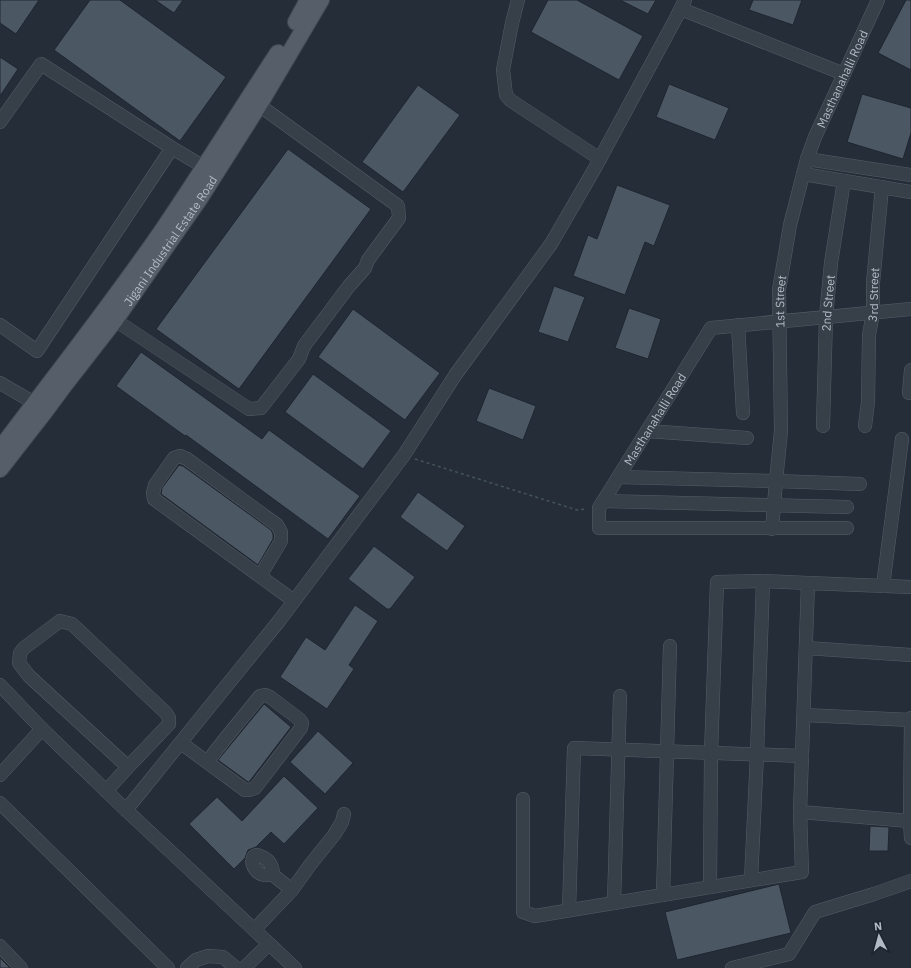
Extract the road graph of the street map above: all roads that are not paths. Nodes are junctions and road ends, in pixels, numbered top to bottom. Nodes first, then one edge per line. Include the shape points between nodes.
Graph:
1 (308, 0) edge
2 (321, 0) edge
3 (518, 0) edge
4 (878, 0) edge
5 (683, 4) edge
6 (844, 74) junction
7 (259, 105) junction
8 (0, 122) edge
9 (172, 148) junction
10 (600, 159) junction
11 (807, 159) junction
12 (204, 167) junction
13 (803, 174) junction
14 (911, 175) edge
15 (844, 181) junction
16 (882, 187) junction
17 (911, 192) edge
18 (911, 309) edge
19 (873, 313) junction
20 (826, 317) junction
21 (115, 320) junction
22 (779, 321) junction
23 (0, 325) edge
24 (738, 325) junction
25 (911, 370) edge
26 (0, 382) edge
27 (910, 393) edge
28 (40, 407) junction
29 (743, 413) dead end
30 (824, 426) dead end
31 (865, 426) dead end
32 (647, 431) junction
33 (747, 438) dead end
34 (902, 439) dead end
35 (0, 449) edge
36 (0, 469) edge
37 (618, 477) junction
38 (776, 481) junction
39 (860, 484) dead end
40 (601, 504) junction
41 (774, 505) junction
42 (847, 507) dead end
43 (847, 528) dead end
44 (772, 529) junction
45 (260, 576) junction
46 (763, 581) junction
47 (808, 583) junction
48 (882, 586) junction
49 (911, 587) edge
50 (294, 601) junction
51 (670, 646) dead end
52 (806, 648) junction
53 (911, 655) edge
54 (0, 685) edge
55 (620, 696) dead end
56 (804, 715) junction
57 (911, 719) edge
58 (42, 729) junction
59 (181, 742) junction
60 (618, 750) junction
61 (667, 751) junction
62 (711, 753) junction
63 (757, 754) junction
64 (802, 756) junction
65 (911, 756) edge
66 (207, 762) junction
67 (128, 767) junction
68 (0, 775) edge
69 (106, 790) junction
70 (523, 799) dead end
71 (0, 803) edge
72 (126, 810) junction
73 (800, 812) junction
74 (344, 814) dead end
75 (910, 821) junction
76 (911, 838) edge
77 (273, 875) dead end
78 (751, 880) junction
79 (911, 881) edge
80 (710, 887) junction
81 (292, 890) junction
82 (663, 895) junction
83 (614, 903) junction
84 (570, 910) junction
85 (254, 930) junction
86 (269, 944) junction
87 (0, 946) edge
88 (21, 968) edge
89 (168, 968) edge
90 (188, 968) edge
91 (236, 968) edge
92 (244, 968) edge
93 (295, 968) edge
94 (732, 968) edge

1 - 12 main road, Jigani Industrial Estate Road via 284,44
2 - 7 main road, Jigani Industrial Estate Road
3 - 10 street via 503,70 506,95
4 - 6 street, Masthanahalli Road
5 - 6 street
5 - 10 street
6 - 11 street, Masthanahalli Road
7 - 21 main road, Jigani Industrial Estate Road via 200,198
7 - 21 street via 398,206 399,218 261,408 249,409
8 - 9 street via 41,64
9 - 12 street
9 - 23 street via 37,351
10 - 50 street via 551,244 456,374 404,455
11 - 13 street, Masthanahalli Road
11 - 14 street
12 - 28 main road, Jigani Industrial Estate Road
13 - 15 street
13 - 22 street, 1st Street via 790,225 780,282
15 - 16 street
15 - 20 street, 2nd Street via 831,263
16 - 17 street
16 - 19 street, 3rd Street via 873,282
18 - 19 street, Masthanahalli Road
19 - 20 street, Masthanahalli Road
19 - 31 street, 3rd Street via 869,335
20 - 22 street, Masthanahalli Road
20 - 30 street, 2nd Street
21 - 28 main road, Jigani Industrial Estate Road via 66,383
22 - 24 street, Masthanahalli Road
22 - 38 street, 1st Street via 781,431
24 - 29 street
24 - 32 street, Masthanahalli Road via 711,328
25 - 27 street
26 - 28 street
28 - 35 main road, Jigani Industrial Estate Road
28 - 36 main road, Jigani Industrial Estate Road
32 - 33 street
32 - 37 street, Masthanahalli Road
34 - 48 street
37 - 38 street
37 - 40 street, Masthanahalli Road
38 - 39 street
38 - 41 street, 1st Street
40 - 41 street
40 - 44 street via 599,528
41 - 42 street
41 - 44 street, 1st Street
43 - 44 street
45 - 45 street via 154,499 155,485 174,458 180,456 187,459 277,525 282,532 281,541
45 - 50 street
46 - 47 street
46 - 62 street via 717,582
46 - 63 street
47 - 48 street
47 - 52 street
48 - 49 street
50 - 59 street
51 - 61 street
52 - 53 street
52 - 56 street
54 - 58 street
55 - 60 street
56 - 57 street
56 - 64 street
57 - 65 street
58 - 68 street
58 - 69 street
59 - 66 street
59 - 72 street
60 - 61 street
60 - 83 street
60 - 84 street via 574,748
61 - 62 street
61 - 82 street
62 - 63 street
62 - 80 street
63 - 64 street
63 - 78 street
64 - 73 street
65 - 75 street
66 - 66 street via 245,790 255,788 301,728 302,723 270,697 260,696
67 - 67 street via 29,676 19,663 20,653 24,648 60,621 72,624 169,718 169,724
67 - 69 street
69 - 72 street
70 - 84 street via 523,912 536,916
71 - 89 street
72 - 85 street
73 - 75 street
73 - 78 street via 802,872
74 - 81 street via 334,835
75 - 76 street
77 - 81 street
78 - 80 street
79 - 94 street via 815,912 789,954
80 - 82 street
81 - 85 street
82 - 83 street
83 - 84 street
85 - 86 street
86 - 92 street
86 - 93 street
87 - 88 street
90 - 91 street via 196,960 208,956 223,958

